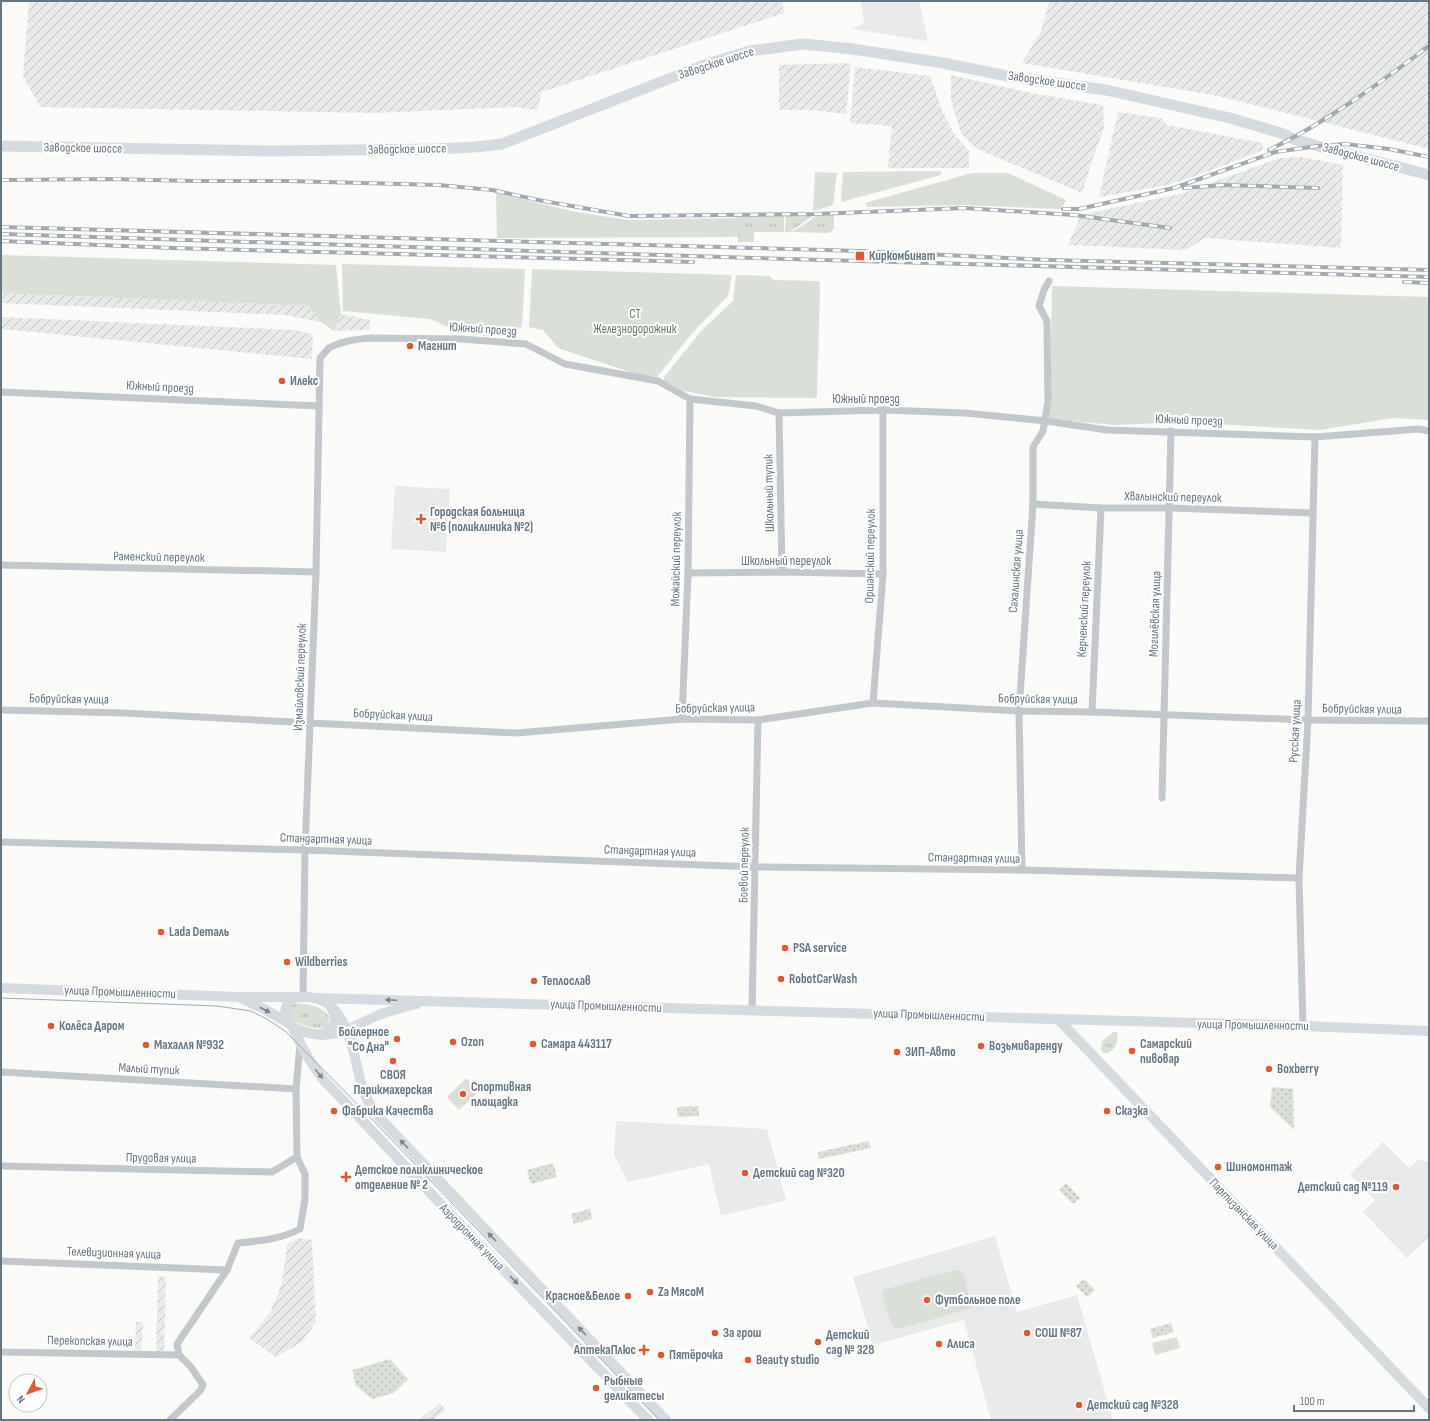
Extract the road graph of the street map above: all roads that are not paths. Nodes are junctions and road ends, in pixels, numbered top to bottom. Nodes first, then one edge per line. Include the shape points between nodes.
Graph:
1 (1, 146) edge
2 (1429, 175) edge
3 (1049, 280) dead end
4 (320, 358) joint
5 (1, 392) edge
6 (690, 399) junction
7 (319, 406) junction
8 (883, 410) junction
9 (779, 413) junction
10 (1045, 421) junction
11 (1429, 430) edge
12 (1172, 431) junction
13 (1314, 437) junction
14 (1033, 504) junction
15 (1101, 508) junction
16 (1170, 508) junction
17 (1313, 513) junction
18 (1, 565) edge
19 (316, 572) junction
20 (782, 572) junction
21 (688, 573) junction
22 (883, 574) junction
23 (873, 703) junction
24 (1, 710) edge
25 (1019, 711) junction
26 (1092, 712) junction
27 (1164, 715) junction
28 (682, 719) junction
29 (758, 720) junction
30 (1308, 720) junction
31 (1429, 721) edge
32 (310, 723) junction
33 (1162, 798) dead end
34 (1, 842) edge
35 (305, 850) junction
36 (756, 866) junction
37 (1022, 870) junction
38 (1298, 878) junction
39 (1, 988) edge
40 (239, 997) junction
41 (304, 997) junction
42 (430, 1001) junction
43 (325, 1003) junction
44 (752, 1010) junction
45 (1059, 1020) junction
46 (291, 1026) junction
47 (1302, 1026) junction
48 (347, 1031) junction
49 (1429, 1031) edge
50 (321, 1035) junction
51 (300, 1044) junction
52 (1, 1072) edge
53 (296, 1089) junction
54 (297, 1157) junction
55 (1, 1166) edge
56 (1, 1261) edge
57 (227, 1270) junction
58 (1, 1352) edge
59 (179, 1355) junction
60 (1429, 1408) edge
61 (170, 1420) edge
62 (648, 1420) edge
63 (666, 1420) edge

1 - 2 main road, Заводское шоссе via 276,151 434,149 502,144 707,64 750,51 803,44 853,49 1007,76 1106,90 1230,118 1318,146
3 - 10 street, Сахалинская улица via 1039,306 1047,321 1048,401
4 - 6 street, Южный проезд via 329,348 364,338 461,339 526,344 565,364 658,381
4 - 7 street, Измайловский переулок
5 - 7 street, Южный проезд
6 - 9 street, Южный проезд via 756,406
6 - 21 street, Можайский переулок
7 - 19 street, Измайловский переулок
8 - 9 street, Южный проезд
8 - 10 street, Южный проезд via 965,413
8 - 22 street, Оршанский переулок
9 - 20 street, Школьный тупик
10 - 12 street, Южный проезд via 1107,430
10 - 14 street, Сахалинская улица via 1043,431 1033,447
11 - 13 street, Южный проезд
12 - 13 street, Южный проезд
12 - 16 street, Могилёвская улица
13 - 17 street, Русская улица
14 - 15 street, Хвалынский переулок
14 - 25 street, Сахалинская улица
15 - 16 street, Хвалынский переулок
15 - 26 street, Керченский переулок
16 - 17 street, Хвалынский переулок
16 - 27 street, Могилёвская улица
17 - 30 street, Русская улица
18 - 19 street, Раменский переулок
19 - 32 street, Измайловский переулок
20 - 21 street, Школьный переулок
20 - 22 street, Школьный переулок
21 - 28 street, Можайский переулок
22 - 23 street, Оршанский переулок
23 - 25 street, Бобруйская улица
23 - 29 street, Бобруйская улица
24 - 32 street, Бобруйская улица via 124,712
25 - 26 street, Бобруйская улица
25 - 37 street, Сахалинская улица
26 - 27 street, Бобруйская улица
27 - 30 street, Бобруйская улица
27 - 33 street, Могилёвская улица
28 - 29 street, Бобруйская улица
28 - 32 street, Бобруйская улица via 517,733
29 - 36 street, Боевой переулок
30 - 31 street, Бобруйская улица
30 - 38 street, Русская улица
32 - 35 street, Измайловский переулок
34 - 35 street, Стандартная улица
35 - 36 street, Стандартная улица
35 - 41 street, Измайловский переулок
36 - 37 street, Стандартная улица
36 - 44 street, Боевой переулок
37 - 38 street, Стандартная улица
38 - 47 street, Русская улица
39 - 40 main road, улица Промышленности
40 - 41 main road, улица Промышленности
40 -> 46 main road, улица Промышленности
42 -> 41 main road, улица Промышленности
41 - 43 main road
41 - 46 main road via 288,1003 285,1012
42 - 44 main road, улица Промышленности
42 - 48 main road, улица Промышленности via 382,1014
43 - 48 main road, Аэродромная улица via 338,1015
43 - 50 main road via 334,1014 335,1020 332,1028
44 - 45 main road, улица Промышленности
45 - 47 main road, улица Промышленности
45 - 60 main road, Партизанская улица
46 - 50 main road
46 - 51 main road, Аэродромная улица
47 - 49 main road, улица Промышленности
48 - 50 main road, улица Промышленности
63 -> 48 main road, Аэродромная улица via 378,1116 363,1090
51 - 53 street
51 -> 62 main road, Аэродромная улица via 323,1079
52 - 53 street, Малый тупик
53 - 54 street
54 - 55 street, Прудовая улица via 272,1172
54 - 57 street via 305,1174 305,1199 300,1229 288,1235 238,1243
56 - 57 street, Телевизионная улица
57 - 59 street via 177,1344
58 - 59 street, Перекопская улица
59 - 61 street via 203,1385

